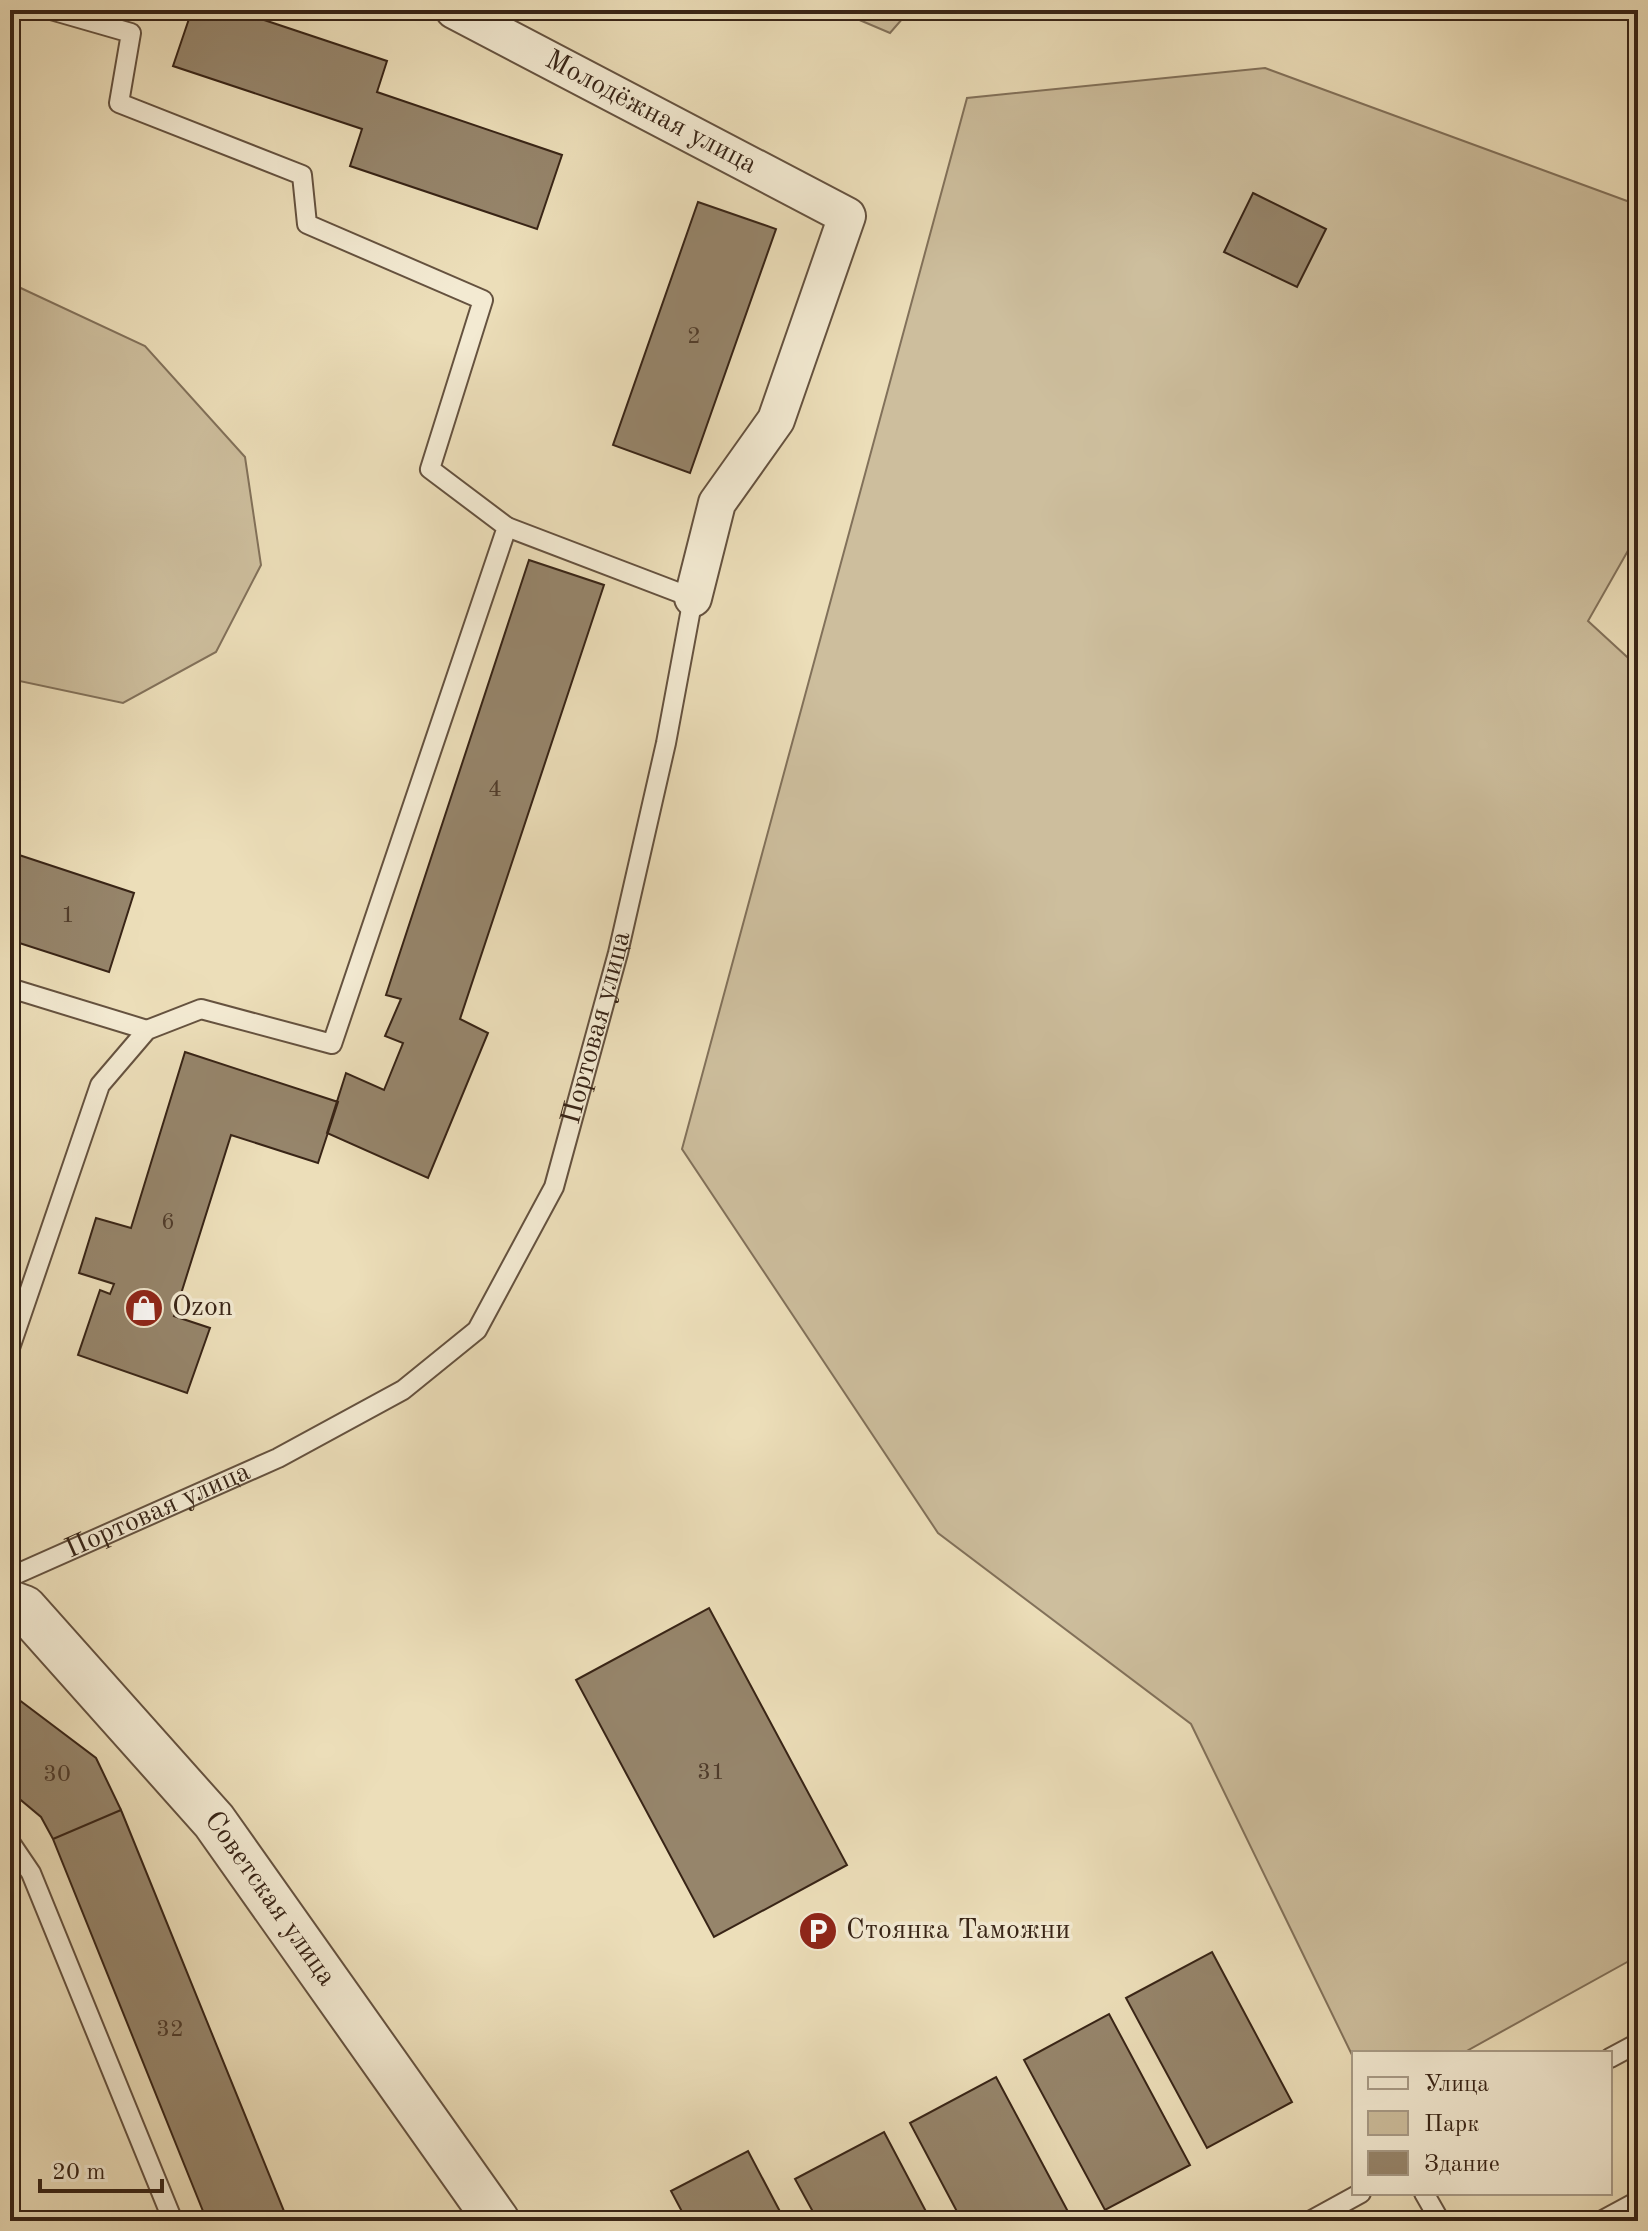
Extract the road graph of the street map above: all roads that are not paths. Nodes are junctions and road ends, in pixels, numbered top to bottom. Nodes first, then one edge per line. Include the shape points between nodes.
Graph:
1 (51, 10) edge
2 (454, 10) edge
3 (847, 216) joint
4 (507, 527) junction
5 (693, 598) junction
6 (10, 988) edge
7 (147, 1030) junction
8 (14, 1324) edge
9 (10, 1348) edge
10 (10, 1577) edge
11 (10, 1603) edge
12 (10, 1842) edge
13 (1638, 2043) edge
14 (1612, 2057) edge
15 (1357, 2195) edge
16 (1425, 2195) edge
17 (1638, 2201) edge
18 (173, 2221) edge
19 (497, 2221) edge
20 (1310, 2221) edge
21 (1440, 2221) edge
22 (1601, 2221) edge

1 - 4 lane via 131,33 119,103 302,175 307,224 483,300 430,469
2 - 3 street, Молодёжная улица
3 - 5 street, Портовая улица via 776,420 717,503
4 - 5 lane
4 - 7 lane via 332,1044 201,1009
5 - 10 lane, Портовая улица via 618,953 554,1187 477,1330 403,1390 278,1458
6 - 7 lane
7 - 8 lane via 100,1085
8 - 9 lane
11 - 19 street, Советская улица via 24,1608 214,1821
12 - 18 lane via 31,1873
13 - 14 lane
15 - 20 lane
16 - 21 lane
17 - 22 lane

